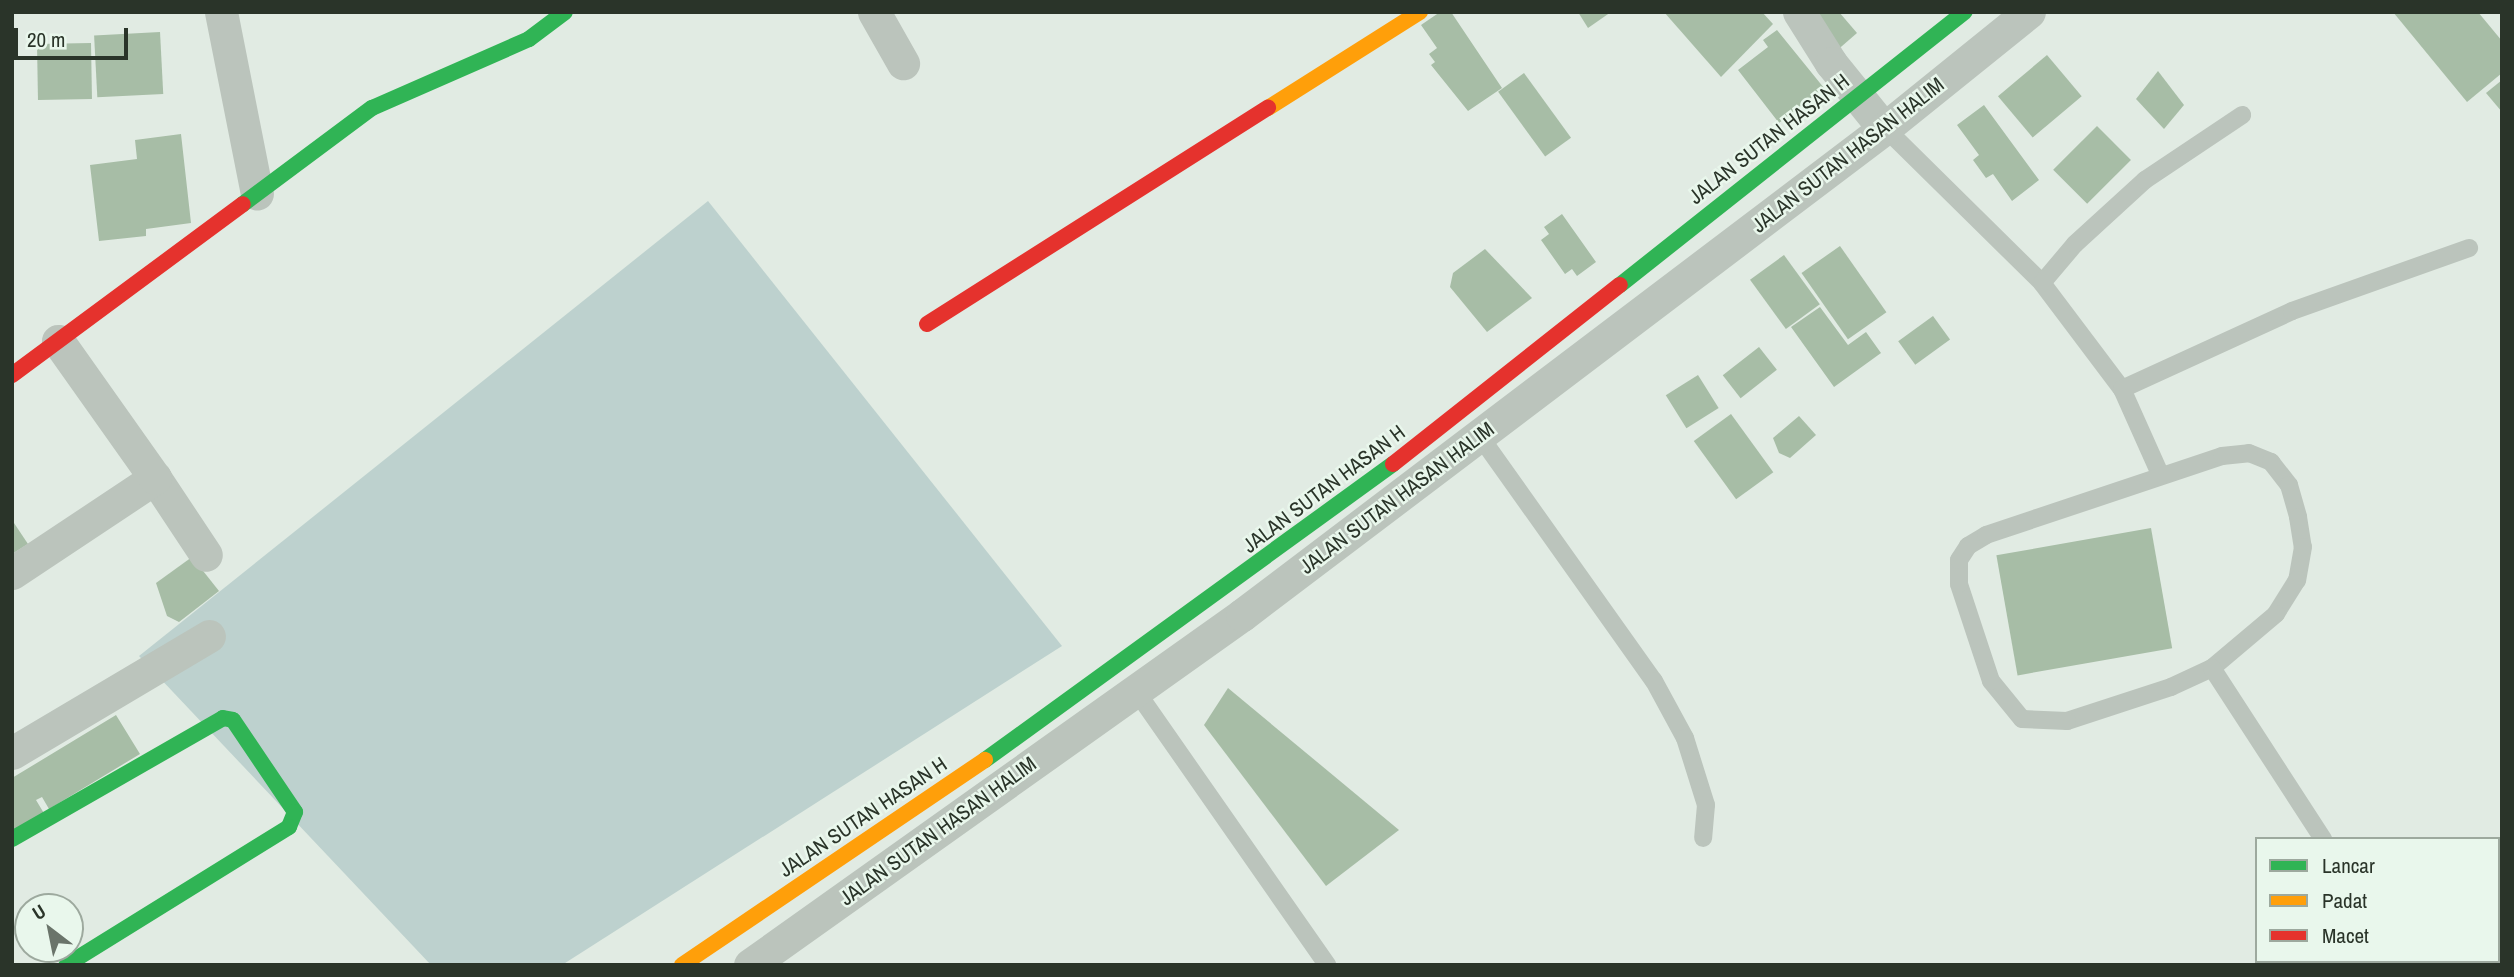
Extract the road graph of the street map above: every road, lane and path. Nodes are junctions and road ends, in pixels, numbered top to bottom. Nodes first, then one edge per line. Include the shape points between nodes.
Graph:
1 (220, 12) edge
2 (565, 12) edge
3 (874, 12) edge
4 (1420, 12) edge
5 (1799, 12) edge
6 (1965, 12) edge
7 (2029, 12) edge
8 (903, 64) dead end
9 (1857, 97) junction
10 (2242, 115) dead end
11 (1885, 128) junction
12 (257, 192) junction
13 (2469, 248) dead end
14 (2042, 283) junction
15 (927, 324) dead end
16 (58, 341) junction
17 (12, 375) edge
18 (2122, 389) junction
19 (1479, 435) junction
20 (2161, 476) junction
21 (155, 478) junction
22 (206, 555) dead end
23 (12, 573) edge
24 (209, 636) dead end
25 (2212, 667) junction
26 (1134, 688) junction
27 (12, 753) edge
28 (2322, 837) edge
29 (1703, 838) dead end
30 (12, 839) edge
31 (66, 965) edge
32 (682, 965) edge
33 (750, 965) edge
34 (1327, 965) edge

1 - 12 street
2 - 12 street via 530,39 372,108
3 - 8 street
4 - 15 street
5 - 9 street
6 - 9 street, JALAN SUTAN HASAN H
7 - 11 street, JALAN SUTAN HASAN HALIM
9 - 11 street
9 - 32 street, JALAN SUTAN HASAN H via 1348,500 1044,720
10 - 14 lane via 2146,180 2075,244
11 - 14 lane
11 - 19 street, JALAN SUTAN HASAN HALIM
12 - 16 street
13 - 18 lane via 2291,310
14 - 18 lane
16 - 17 street
16 - 21 street
18 - 20 lane
19 - 26 street, JALAN SUTAN HASAN HALIM via 1242,615
19 - 29 lane via 1654,681 1685,737 1706,805
20 - 25 lane via 2222,456 2249,453 2272,462 2289,485 2298,517 2303,547 2297,580 2276,614
20 - 25 lane via 1986,535 1968,546 1959,560 1959,584 1991,681 2022,719 2067,721 2171,687
21 - 22 street
21 - 23 street
24 - 27 street
25 - 28 lane
26 - 33 street, JALAN SUTAN HASAN HALIM
26 - 34 lane
30 - 31 street via 223,718 233,720 295,812 289,827

